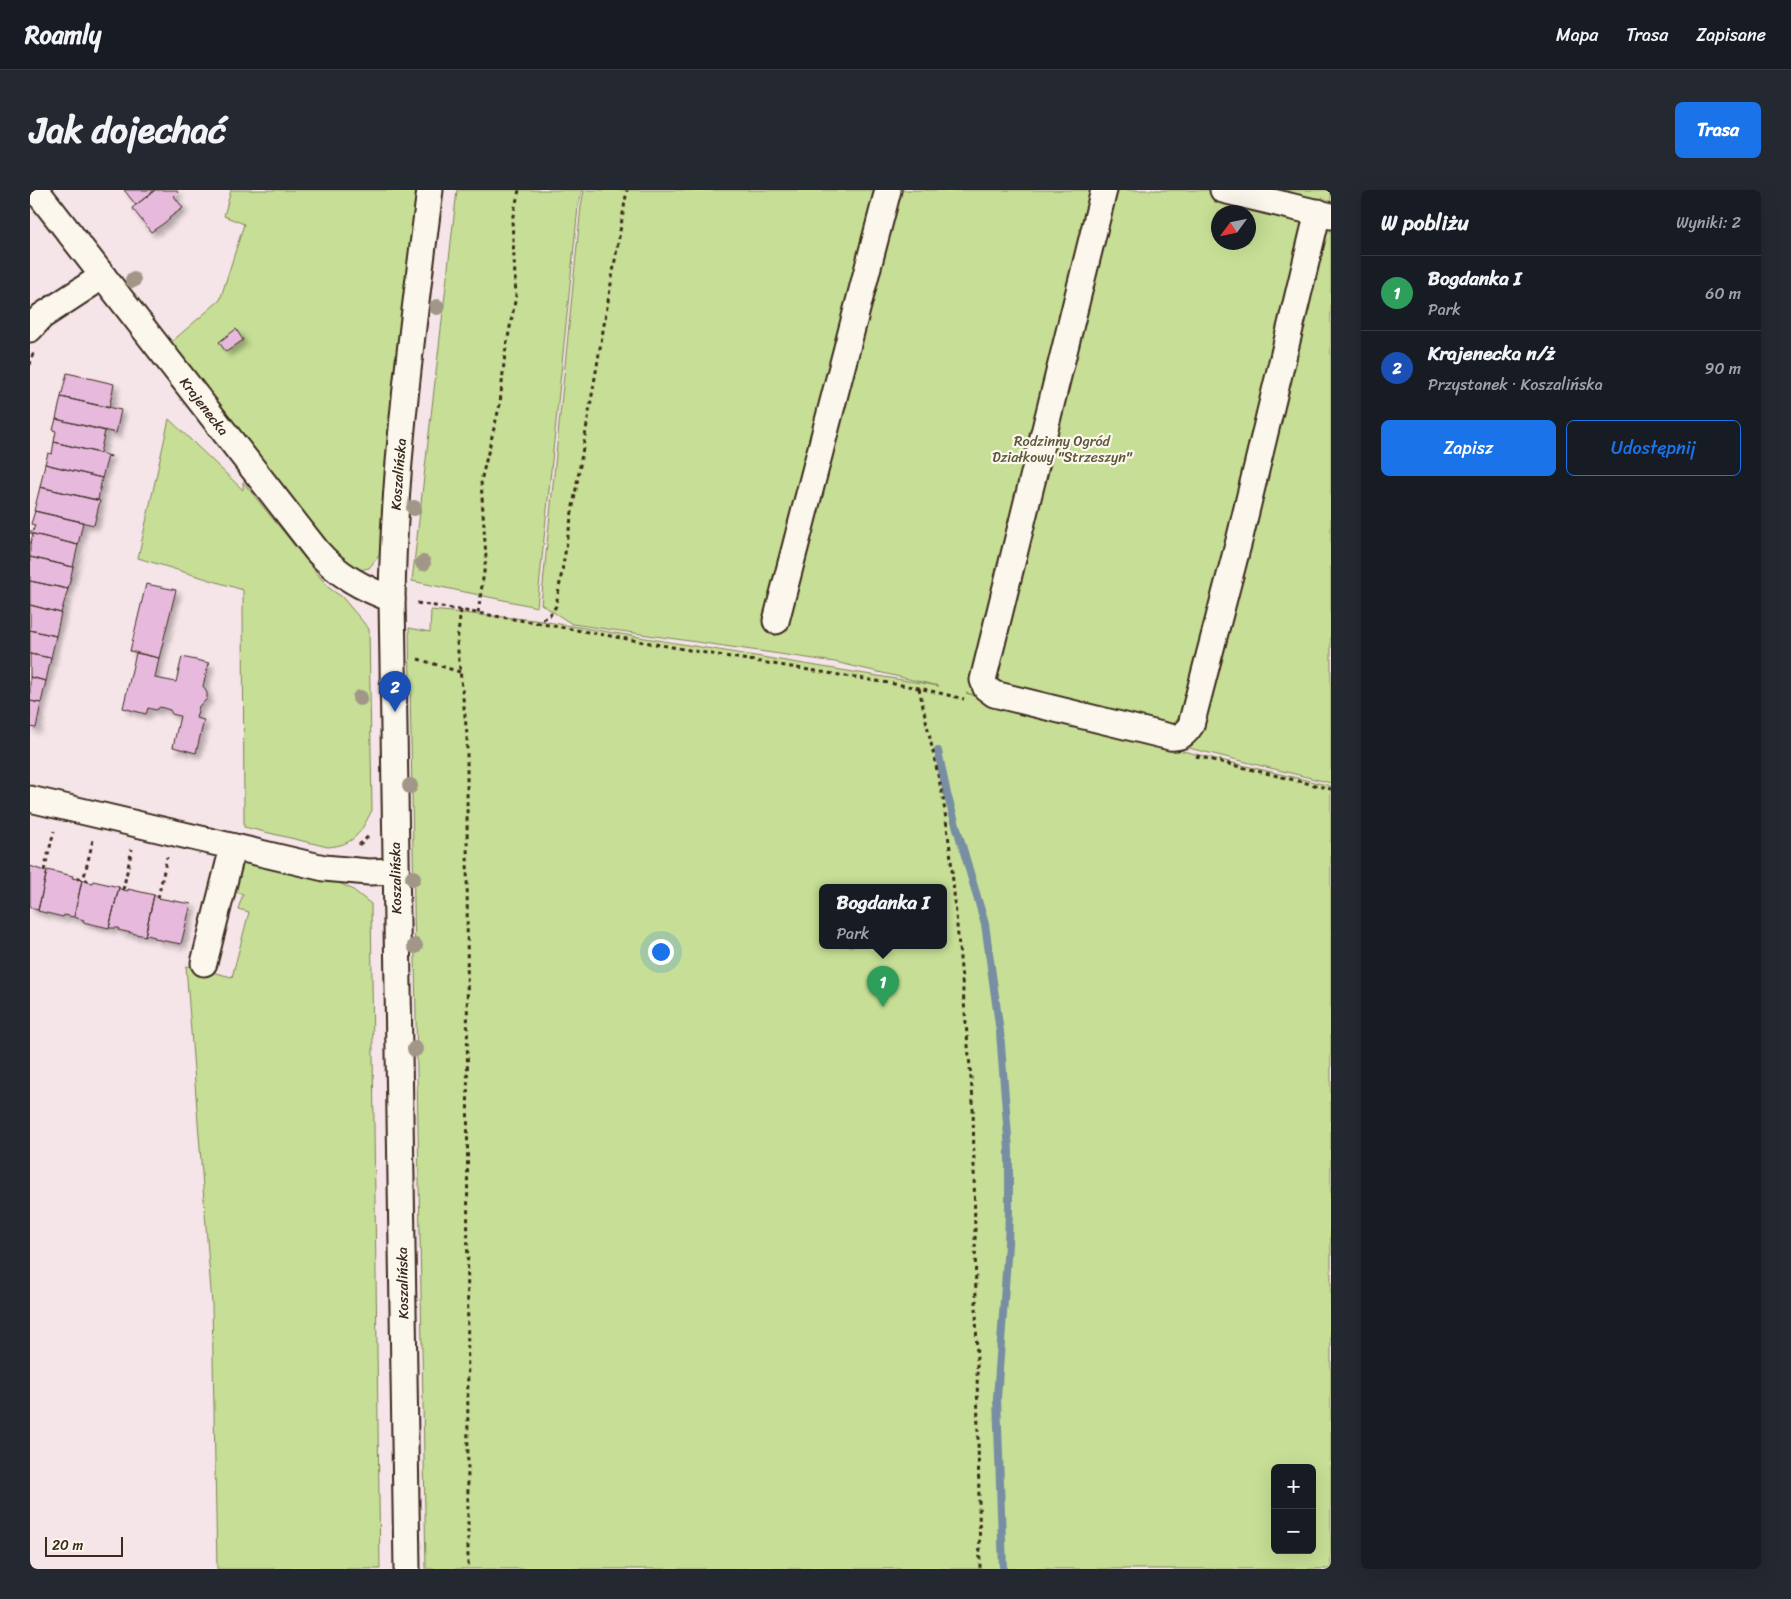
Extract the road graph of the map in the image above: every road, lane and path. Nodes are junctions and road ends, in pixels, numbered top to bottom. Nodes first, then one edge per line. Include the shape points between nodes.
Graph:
1 (36, 190) edge
2 (430, 190) edge
3 (519, 190) edge
4 (627, 190) edge
5 (888, 190) edge
6 (1104, 190) edge
7 (1223, 190) edge
8 (1264, 194) edge
9 (1325, 214) edge
10 (103, 276) junction
11 (30, 329) edge
12 (392, 599) junction
13 (461, 610) junction
14 (478, 613) junction
15 (776, 621) dead end
16 (537, 623) junction
17 (417, 659) dead end
18 (460, 672) junction
19 (919, 688) junction
20 (971, 701) dead end
21 (1191, 754) dead end
22 (1331, 790) edge
23 (30, 799) edge
24 (56, 823) dead end
25 (95, 832) dead end
26 (371, 833) dead end
27 (134, 841) dead end
28 (233, 848) junction
29 (355, 848) dead end
30 (169, 850) dead end
31 (44, 871) dead end
32 (396, 871) junction
33 (84, 877) junction
34 (77, 879) dead end
35 (88, 882) dead end
36 (123, 890) dead end
37 (158, 898) dead end
38 (204, 962) dead end
39 (407, 1569) edge
40 (468, 1569) edge
41 (980, 1569) edge

1 - 10 street, Krajenecka
2 - 12 street, Koszalińska via 402,415
3 - 14 path via 512,220 516,296 505,353 500,404 481,481 486,558
4 - 16 path via 556,606 550,615
5 - 15 street
6 - 9 street via 983,680 986,688 994,694 1178,738 1192,725
7 - 8 street
8 - 9 street
10 - 11 street via 42,316
10 - 12 street, Krajenecka via 327,562 350,581
12 - 13 path
12 - 32 street, Koszalińska
13 - 14 path
13 - 18 path via 457,642
14 - 16 path
16 - 19 path
17 - 18 path
18 - 40 path via 467,735
19 - 20 path
19 - 41 path via 943,798 950,849 972,1100
21 - 22 path
23 - 28 street
24 - 31 path
25 - 33 path
26 - 29 path
27 - 36 path
28 - 32 street via 324,868
28 - 38 street
30 - 37 path
32 - 39 street, Koszalińska
33 - 34 path
33 - 35 path

